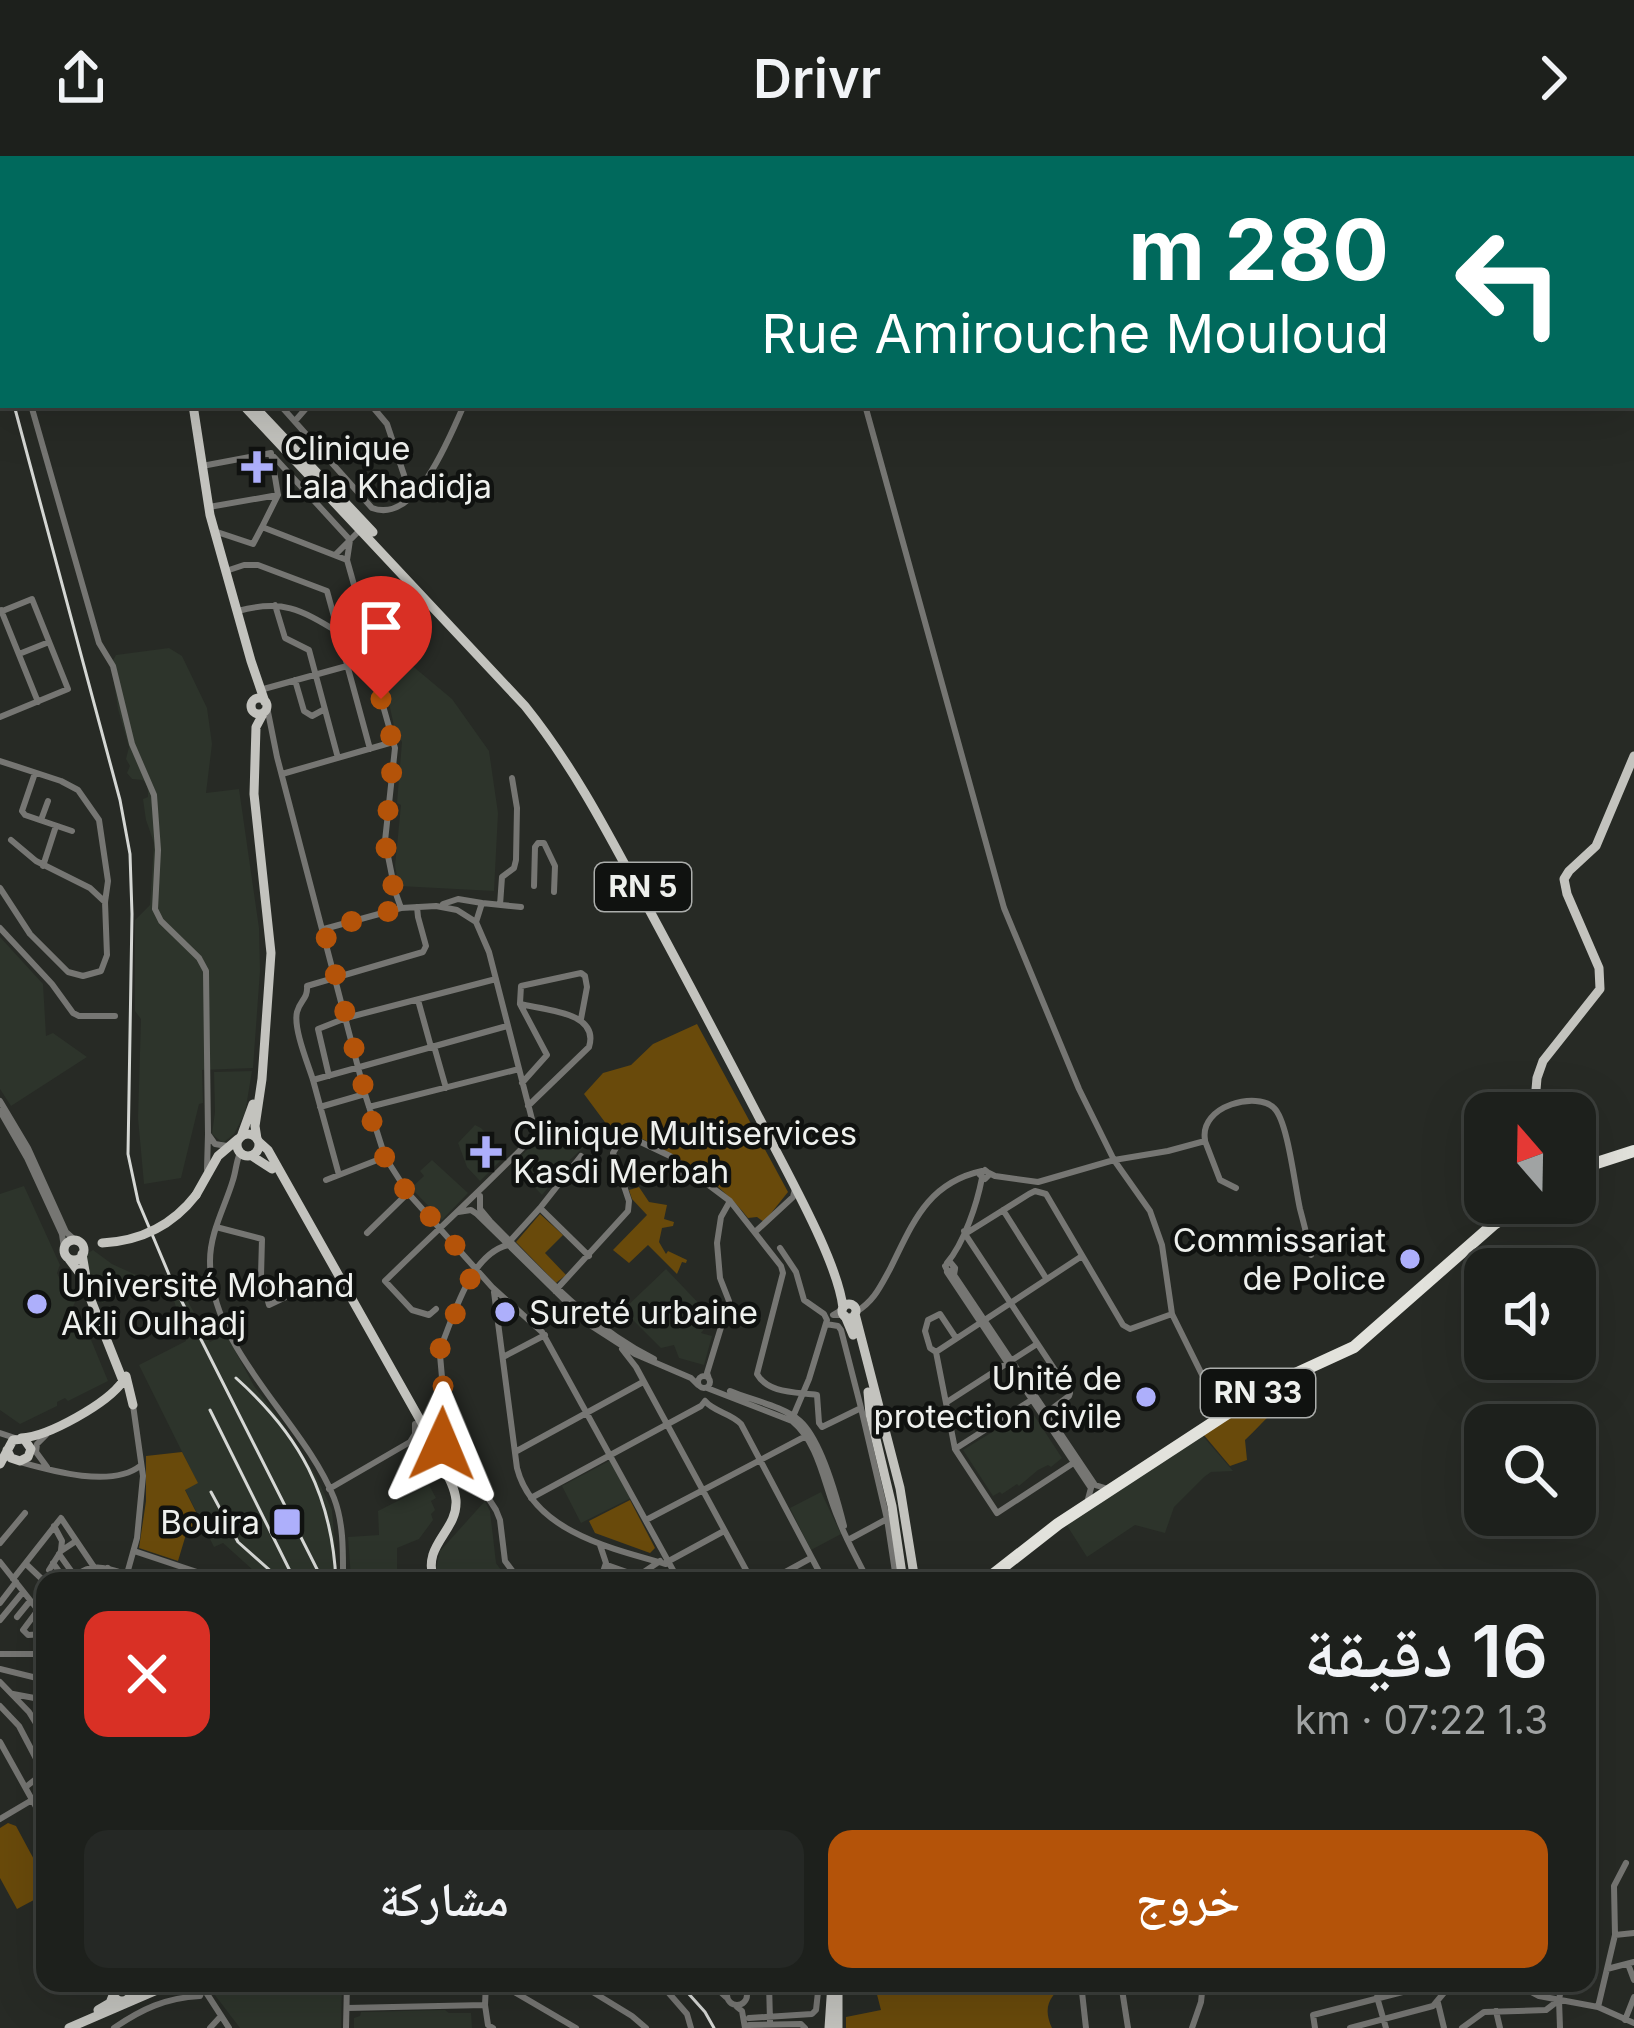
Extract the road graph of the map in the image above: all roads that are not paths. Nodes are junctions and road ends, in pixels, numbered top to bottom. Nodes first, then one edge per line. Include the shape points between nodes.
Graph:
1 (32, 408) edge
2 (193, 408) edge
3 (247, 408) edge
4 (257, 408) edge
5 (286, 408) edge
6 (307, 408) edge
7 (374, 408) edge
8 (463, 408) edge
9 (866, 408) edge
10 (295, 421) junction
11 (271, 453) junction
12 (202, 466) junction
13 (278, 495) junction
14 (411, 496) junction
15 (209, 507) junction
16 (262, 527) junction
17 (361, 528) junction
18 (215, 531) junction
19 (350, 540) junction
20 (335, 555) junction
21 (347, 560) junction
22 (226, 571) junction
23 (275, 604) junction
24 (0, 610) edge
25 (238, 611) junction
26 (338, 632) junction
27 (49, 642) junction
28 (19, 654) junction
29 (250, 662) junction
30 (347, 666) junction
31 (316, 674) junction
32 (295, 680) junction
33 (260, 690) junction
34 (38, 701) junction
35 (324, 706) junction
36 (259, 713) junction
37 (0, 717) edge
38 (393, 742) junction
39 (370, 749) junction
40 (1634, 756) edge
41 (277, 757) junction
42 (338, 758) junction
43 (0, 761) edge
44 (34, 773) junction
45 (282, 774) junction
46 (512, 778) dead end
47 (48, 801) dead end
48 (41, 820) junction
49 (56, 826) junction
50 (72, 831) dead end
51 (11, 840) dead end
52 (516, 860) junction
53 (534, 860) junction
54 (43, 866) junction
55 (533, 886) dead end
56 (0, 888) edge
57 (554, 892) dead end
58 (105, 902) junction
59 (482, 903) junction
60 (500, 905) junction
61 (440, 906) junction
62 (417, 907) junction
63 (521, 907) dead end
64 (401, 908) junction
65 (476, 922) junction
66 (0, 928) edge
67 (324, 929) junction
68 (336, 976) junction
69 (496, 979) junction
70 (418, 1000) junction
71 (520, 1004) junction
72 (115, 1016) dead end
73 (346, 1018) junction
74 (581, 1019) junction
75 (508, 1026) junction
76 (432, 1046) junction
77 (358, 1066) junction
78 (519, 1069) junction
79 (329, 1076) junction
80 (313, 1081) junction
81 (522, 1083) junction
82 (446, 1088) junction
83 (1536, 1092) edge
84 (365, 1094) junction
85 (0, 1101) edge
86 (528, 1106) junction
87 (320, 1107) junction
88 (369, 1107) junction
89 (0, 1111) edge
90 (256, 1115) junction
91 (208, 1134) junction
92 (14, 1135) junction
93 (4, 1139) dead end
94 (258, 1140) junction
95 (1205, 1141) junction
96 (241, 1148) junction
97 (268, 1150) junction
98 (1634, 1155) edge
99 (581, 1156) dead end
100 (385, 1157) junction
101 (1114, 1160) junction
102 (1596, 1167) edge
103 (209, 1170) junction
104 (339, 1175) junction
105 (984, 1176) junction
106 (326, 1180) dead end
107 (1237, 1188) dead end
108 (408, 1193) junction
109 (796, 1195) junction
110 (730, 1201) junction
111 (473, 1205) junction
112 (540, 1208) junction
113 (1003, 1210) junction
114 (741, 1213) junction
115 (722, 1217) junction
116 (1490, 1224) edge
117 (1497, 1224) edge
118 (216, 1227) junction
119 (440, 1228) junction
120 (754, 1232) junction
121 (964, 1232) junction
122 (367, 1233) dead end
123 (509, 1243) junction
124 (80, 1248) junction
125 (781, 1248) dead end
126 (67, 1254) junction
127 (1311, 1255) dead end
128 (589, 1256) junction
129 (1082, 1256) junction
130 (474, 1270) junction
131 (1047, 1279) junction
132 (301, 1286) dead end
133 (493, 1287) junction
134 (556, 1289) junction
135 (1010, 1304) junction
136 (436, 1309) dead end
137 (845, 1312) junction
138 (1172, 1313) junction
139 (982, 1322) junction
140 (544, 1335) junction
141 (956, 1339) junction
142 (611, 1340) junction
143 (1037, 1344) junction
144 (936, 1352) junction
145 (503, 1358) junction
146 (652, 1362) junction
147 (1009, 1362) junction
148 (641, 1378) junction
149 (706, 1388) junction
150 (802, 1393) junction
151 (1034, 1399) junction
152 (946, 1402) junction
153 (133, 1405) junction
154 (93, 1406) junction
155 (873, 1406) junction
156 (1220, 1408) junction
157 (588, 1412) junction
158 (1044, 1414) junction
159 (792, 1419) junction
160 (667, 1424) junction
161 (52, 1430) junction
162 (807, 1434) junction
163 (20, 1438) junction
164 (431, 1439) junction
165 (955, 1449) junction
166 (2, 1451) edge
167 (515, 1452) junction
168 (458, 1454) junction
169 (612, 1455) junction
170 (759, 1460) junction
171 (17, 1461) junction
172 (143, 1462) junction
173 (1076, 1462) junction
174 (55, 1472) junction
175 (122, 1474) junction
176 (1105, 1488) junction
177 (329, 1489) junction
178 (142, 1490) junction
179 (703, 1490) junction
180 (531, 1498) junction
181 (1088, 1499) junction
182 (25, 1513) dead end
183 (887, 1519) junction
184 (646, 1520) junction
185 (54, 1526) junction
186 (724, 1531) junction
187 (847, 1538) junction
188 (76, 1541) junction
189 (599, 1542) junction
190 (0, 1543) edge
191 (134, 1551) junction
192 (60, 1552) junction
193 (663, 1553) junction
194 (811, 1558) junction
195 (657, 1562) junction
196 (0, 1564) edge
197 (26, 1564) junction
198 (606, 1564) junction
199 (668, 1564) junction
200 (94, 1567) junction
201 (108, 1568) junction
202 (62, 1572) edge
203 (70, 1572) edge
204 (83, 1572) edge
205 (106, 1572) edge
206 (115, 1572) edge
207 (128, 1572) edge
208 (197, 1572) edge
209 (343, 1572) edge
210 (430, 1572) edge
211 (513, 1572) edge
212 (603, 1572) edge
213 (624, 1572) edge
214 (645, 1572) edge
215 (673, 1572) edge
216 (747, 1572) edge
217 (785, 1572) edge
218 (819, 1572) edge
219 (864, 1572) edge
220 (895, 1572) edge
221 (908, 1572) edge
222 (988, 1572) edge
223 (997, 1572) edge
224 (36, 1573) edge
225 (14, 1581) junction
226 (23, 1592) junction
227 (31, 1600) junction
228 (0, 1603) edge
229 (36, 1607) edge
230 (36, 1613) edge
231 (17, 1617) dead end
232 (0, 1619) edge
233 (36, 1635) edge
234 (0, 1654) edge
235 (36, 1654) edge
236 (0, 1669) edge
237 (36, 1678) edge
238 (0, 1682) edge
239 (13, 1694) junction
240 (36, 1698) edge
241 (0, 1706) edge
242 (36, 1723) edge
243 (0, 1742) edge
244 (36, 1759) edge
245 (36, 1776) edge
246 (27, 1786) junction
247 (36, 1796) edge
248 (32, 1800) junction
249 (36, 1807) edge
250 (0, 1820) edge
251 (1626, 1863) dead end
252 (1634, 1933) edge
253 (1615, 1935) junction
254 (1631, 1963) edge
255 (1607, 1970) junction
256 (1634, 1980) edge
257 (202, 1992) edge
258 (206, 1992) edge
259 (347, 1992) edge
260 (486, 1992) edge
261 (514, 1992) edge
262 (593, 1992) edge
263 (669, 1992) edge
264 (722, 1992) edge
265 (727, 1992) edge
266 (746, 1992) edge
267 (747, 1992) edge
268 (769, 1992) edge
269 (818, 1992) edge
270 (835, 1992) edge
271 (1082, 1992) edge
272 (1122, 1992) edge
273 (1202, 1992) edge
274 (1396, 1992) edge
275 (1445, 1992) edge
276 (1528, 1992) edge
277 (1560, 1992) edge
278 (114, 1993) joint
279 (131, 1996) edge
280 (197, 1996) junction
281 (1377, 1996) junction
282 (1634, 1997) edge
283 (727, 1998) junction
284 (1558, 2000) junction
285 (1438, 2002) junction
286 (485, 2005) junction
287 (735, 2005) junction
288 (214, 2006) junction
289 (1598, 2007) junction
290 (346, 2008) junction
291 (1496, 2011) junction
292 (221, 2016) junction
293 (1383, 2018) junction
294 (1630, 2022) edge
295 (769, 2023) edge
296 (748, 2025) edge
297 (1361, 2026) edge
298 (116, 2027) edge
299 (56, 2028) edge
300 (69, 2028) edge
301 (210, 2028) edge
302 (229, 2028) edge
303 (346, 2028) edge
304 (493, 2028) edge
305 (576, 2028) edge
306 (646, 2028) edge
307 (691, 2028) edge
308 (805, 2028) edge
309 (833, 2028) edge
310 (1086, 2028) edge
311 (1128, 2028) edge
312 (1192, 2028) edge
313 (1315, 2028) edge
314 (1350, 2028) edge
315 (1386, 2028) edge
316 (1444, 2028) edge
317 (1462, 2028) edge
318 (1500, 2028) edge
319 (1560, 2028) edge

1 - 91 street via 99,643 152,788 155,909 206,971
2 - 12 main road
3 - 17 main road, RN 5
4 - 137 main road, RN 5 via 570,756 783,1150 828,1244
5 - 10 street
6 - 10 street
7 - 14 street via 387,424
8 - 14 street via 428,482
9 - 101 street via 1008,921
10 - 14 street via 377,512
11 - 12 street
11 - 13 street
11 - 19 street
12 - 15 main road
13 - 15 street
13 - 16 street
15 - 18 main road
16 - 18 street via 253,544
16 - 20 street
17 - 19 street
17 - 109 main road, RN 5 via 566,760
18 - 22 main road
19 - 20 street
19 - 21 street
20 - 21 street
21 - 38 street
22 - 25 main road
22 - 26 street via 258,565 327,591
23 - 25 street
23 - 26 street
23 - 31 street via 285,638 309,650
24 - 27 street via 32,599
24 - 28 street
25 - 29 main road
26 - 30 street
27 - 28 street
27 - 34 street via 68,689
28 - 34 street
29 - 33 main road
29 - 36 main road
30 - 31 street
30 - 39 street
31 - 32 street
31 - 35 street
32 - 33 street
32 - 35 street via 308,715
33 - 36 main road
34 - 37 street
35 - 42 street
36 - 41 street
36 - 41 street
36 - 90 main road via 256,830 271,953
36 - 96 main road via 250,821 266,954 256,1086
38 - 39 street
38 - 64 street via 385,842
39 - 42 street
40 - 83 main road via 1596,846 1564,879 1600,989 1543,1061
41 - 45 street
42 - 45 street
43 - 44 street
44 - 48 street via 22,812
44 - 58 street via 78,790 99,820
45 - 67 street
46 - 52 street
47 - 48 street
48 - 49 street
49 - 50 street
49 - 54 street
51 - 54 street
52 - 53 street
52 - 60 street via 502,877
53 - 55 street
53 - 57 street via 544,843 555,866
54 - 58 street
56 - 58 street via 30,934 78,976 105,964
59 - 60 street
59 - 61 street
59 - 65 street
60 - 63 street
61 - 62 street
61 - 65 street
62 - 64 street
62 - 68 street via 423,952
64 - 67 street
65 - 69 street
66 - 72 street via 73,1013
67 - 68 street
68 - 73 street
68 - 80 street via 309,984 296,1016
69 - 70 street
69 - 75 street
70 - 73 street
70 - 76 street
71 - 74 street
71 - 74 street via 521,986 581,973
71 - 81 street via 547,1055
73 - 77 street
73 - 79 street via 317,1030
74 - 86 street via 591,1044
75 - 76 street
75 - 78 street
76 - 77 street
76 - 82 street
77 - 79 street
77 - 84 street
78 - 81 street
78 - 82 street
79 - 80 street
80 - 87 street
81 - 86 street
82 - 88 street
84 - 87 street
84 - 88 street
85 - 124 street
86 - 111 street via 531,1139
87 - 104 street
88 - 100 street
89 - 92 street
90 - 94 main road
90 - 97 main road
91 - 96 street via 218,1145
91 - 103 street
92 - 93 street
92 - 126 street
94 - 96 main road via 259,1148
94 - 96 main road via 249,1134
94 - 97 main road
95 - 101 street
95 - 107 street via 1220,1180
95 - 127 street via 1208,1118 1224,1107 1256,1101 1274,1108
96 - 103 main road
96 - 118 street
96 - 164 main road via 276,1175
97 - 164 main road
98 - 102 highway
99 - 112 street
100 - 104 street
100 - 108 street
101 - 105 street via 1038,1182
101 - 138 street via 1160,1235
103 - 124 main road, bridge via 179,1215 154,1231
104 - 106 street
105 - 121 street
105 - 137 street via 952,1182 925,1204 876,1296
108 - 119 street
108 - 122 street
109 - 120 street
109 - 137 main road, RN 5
110 - 114 street
110 - 115 street
110 - 128 street via 680,1162 626,1137 614,1158 630,1207
111 - 119 street
111 - 123 street
112 - 123 street
112 - 128 street
113 - 121 street
113 - 129 street via 1046,1194
113 - 131 street
114 - 115 street
114 - 120 street
115 - 149 street via 718,1263 728,1301
116 - 156 highway, RN 33 via 1346,1347
117 - 223 highway, RN 33 via 1354,1347 1251,1398
118 - 132 street via 262,1238 269,1305
118 - 177 street via 210,1264 223,1316
119 - 130 street
119 - 136 street via 386,1281 412,1310
120 - 150 street via 784,1273 758,1378
121 - 135 street
121 - 139 street via 951,1265
123 - 130 street
123 - 134 street
124 - 126 main road via 77,1259
124 - 126 main road via 68,1242
124 - 153 main road
125 - 137 street via 804,1300
126 - 154 main road via 122,1378
128 - 134 street
129 - 131 street
129 - 138 street via 1126,1328
130 - 133 street
130 - 164 street via 440,1349 446,1422
131 - 135 street
133 - 140 street
133 - 145 street
134 - 142 street
134 - 149 street via 616,1338
135 - 139 street
135 - 143 street
137 - 150 street
137 - 155 main road, RN 5
137 - 155 street via 838,1326
138 - 156 street
139 - 141 street
139 - 147 street
140 - 145 street
140 - 157 street
141 - 144 street
141 - 144 street via 938,1313 925,1324
142 - 146 street
142 - 148 street
143 - 147 street
143 - 158 street via 1070,1393
144 - 152 street
145 - 167 street
146 - 148 street via 641,1364
146 - 149 street
147 - 151 street
147 - 152 street
148 - 157 street
148 - 160 street
149 - 159 street
149 - 160 street
149 - 170 street via 738,1421
150 - 155 street via 819,1396 822,1427
150 - 159 street
151 - 158 street
151 - 165 street
152 - 165 street
153 - 154 main road via 120,1397
153 - 172 street
154 - 161 main road
155 - 183 street
155 - 221 main road via 900,1488
156 - 176 highway, RN 33
157 - 167 street
157 - 169 street
158 - 173 street
159 - 162 street
160 - 169 street
160 - 179 street
161 - 163 main road
161 - 174 street via 36,1452
162 - 170 street
162 - 187 street
163 - 166 main road
163 - 171 main road via 30,1452
164 - 168 street
164 - 168 street
164 - 177 street
164 - 210 main road via 456,1501
165 - 173 street via 997,1513
166 - 171 main road
166 - 171 main road
167 - 180 street
168 - 211 street via 496,1510
169 - 180 street
169 - 184 street
170 - 179 street
170 - 194 street
171 - 174 street
172 - 175 street
172 - 178 street
173 - 176 street
173 - 181 street via 1091,1488
174 - 175 street
175 - 178 street
176 - 181 highway, RN 33
177 - 209 street
178 - 191 street
179 - 184 street
179 - 186 street
180 - 189 street via 564,1527
181 - 222 highway, RN 33
182 - 190 street
183 - 187 street
183 - 220 street
184 - 193 street
185 - 188 street via 61,1518
185 - 192 street
185 - 197 street
186 - 199 street
186 - 216 street
187 - 219 street
188 - 192 street
188 - 200 street
189 - 195 street
189 - 198 street
191 - 207 street
191 - 208 street
192 - 202 street via 51,1567
192 - 203 street
193 - 195 street
193 - 199 street
194 - 217 street
194 - 218 street
195 - 199 street
195 - 214 street
196 - 225 street
197 - 224 street
197 - 225 street
198 - 212 street
198 - 213 street
199 - 215 street
200 - 201 street
200 - 204 street
201 - 205 street
201 - 206 street
225 - 226 street
225 - 228 street
226 - 227 street
226 - 232 street
227 - 229 street
227 - 231 street
230 - 233 street via 23,1630
234 - 235 street
236 - 237 street
238 - 239 street
239 - 240 street
239 - 242 street
241 - 244 street
243 - 246 street
245 - 246 street
246 - 248 street
247 - 248 street
248 - 249 street
248 - 250 street
251 - 253 street via 1614,1886
252 - 253 street
253 - 255 street
254 - 255 street
254 - 256 street
255 - 289 street
257 - 280 street
258 - 288 street
259 - 290 street
260 - 286 street
261 - 305 street
262 - 306 street
263 - 307 street
264 - 283 street
265 - 283 street
266 - 287 street
267 - 296 street
268 - 295 street
269 - 295 street via 812,2014
270 - 309 main road
271 - 310 street
272 - 311 street
273 - 312 street
274 - 281 street
275 - 285 street
276 - 284 street
277 - 284 street
278 - 279 main road via 118,2000
278 - 299 main road via 103,2008
279 - 300 main road
280 - 288 street
280 - 298 street via 141,2009
281 - 293 street
281 - 313 street via 1313,2015
282 - 294 street
283 - 287 street
284 - 289 street
284 - 291 street via 1546,2010
284 - 319 street
285 - 293 street
285 - 316 street
286 - 290 street
286 - 304 street
287 - 296 street
288 - 292 street
289 - 294 street
290 - 303 street
291 - 317 street
291 - 318 street
292 - 301 street
292 - 302 street
293 - 297 street
293 - 315 street
295 - 296 street
295 - 308 street
297 - 314 street

